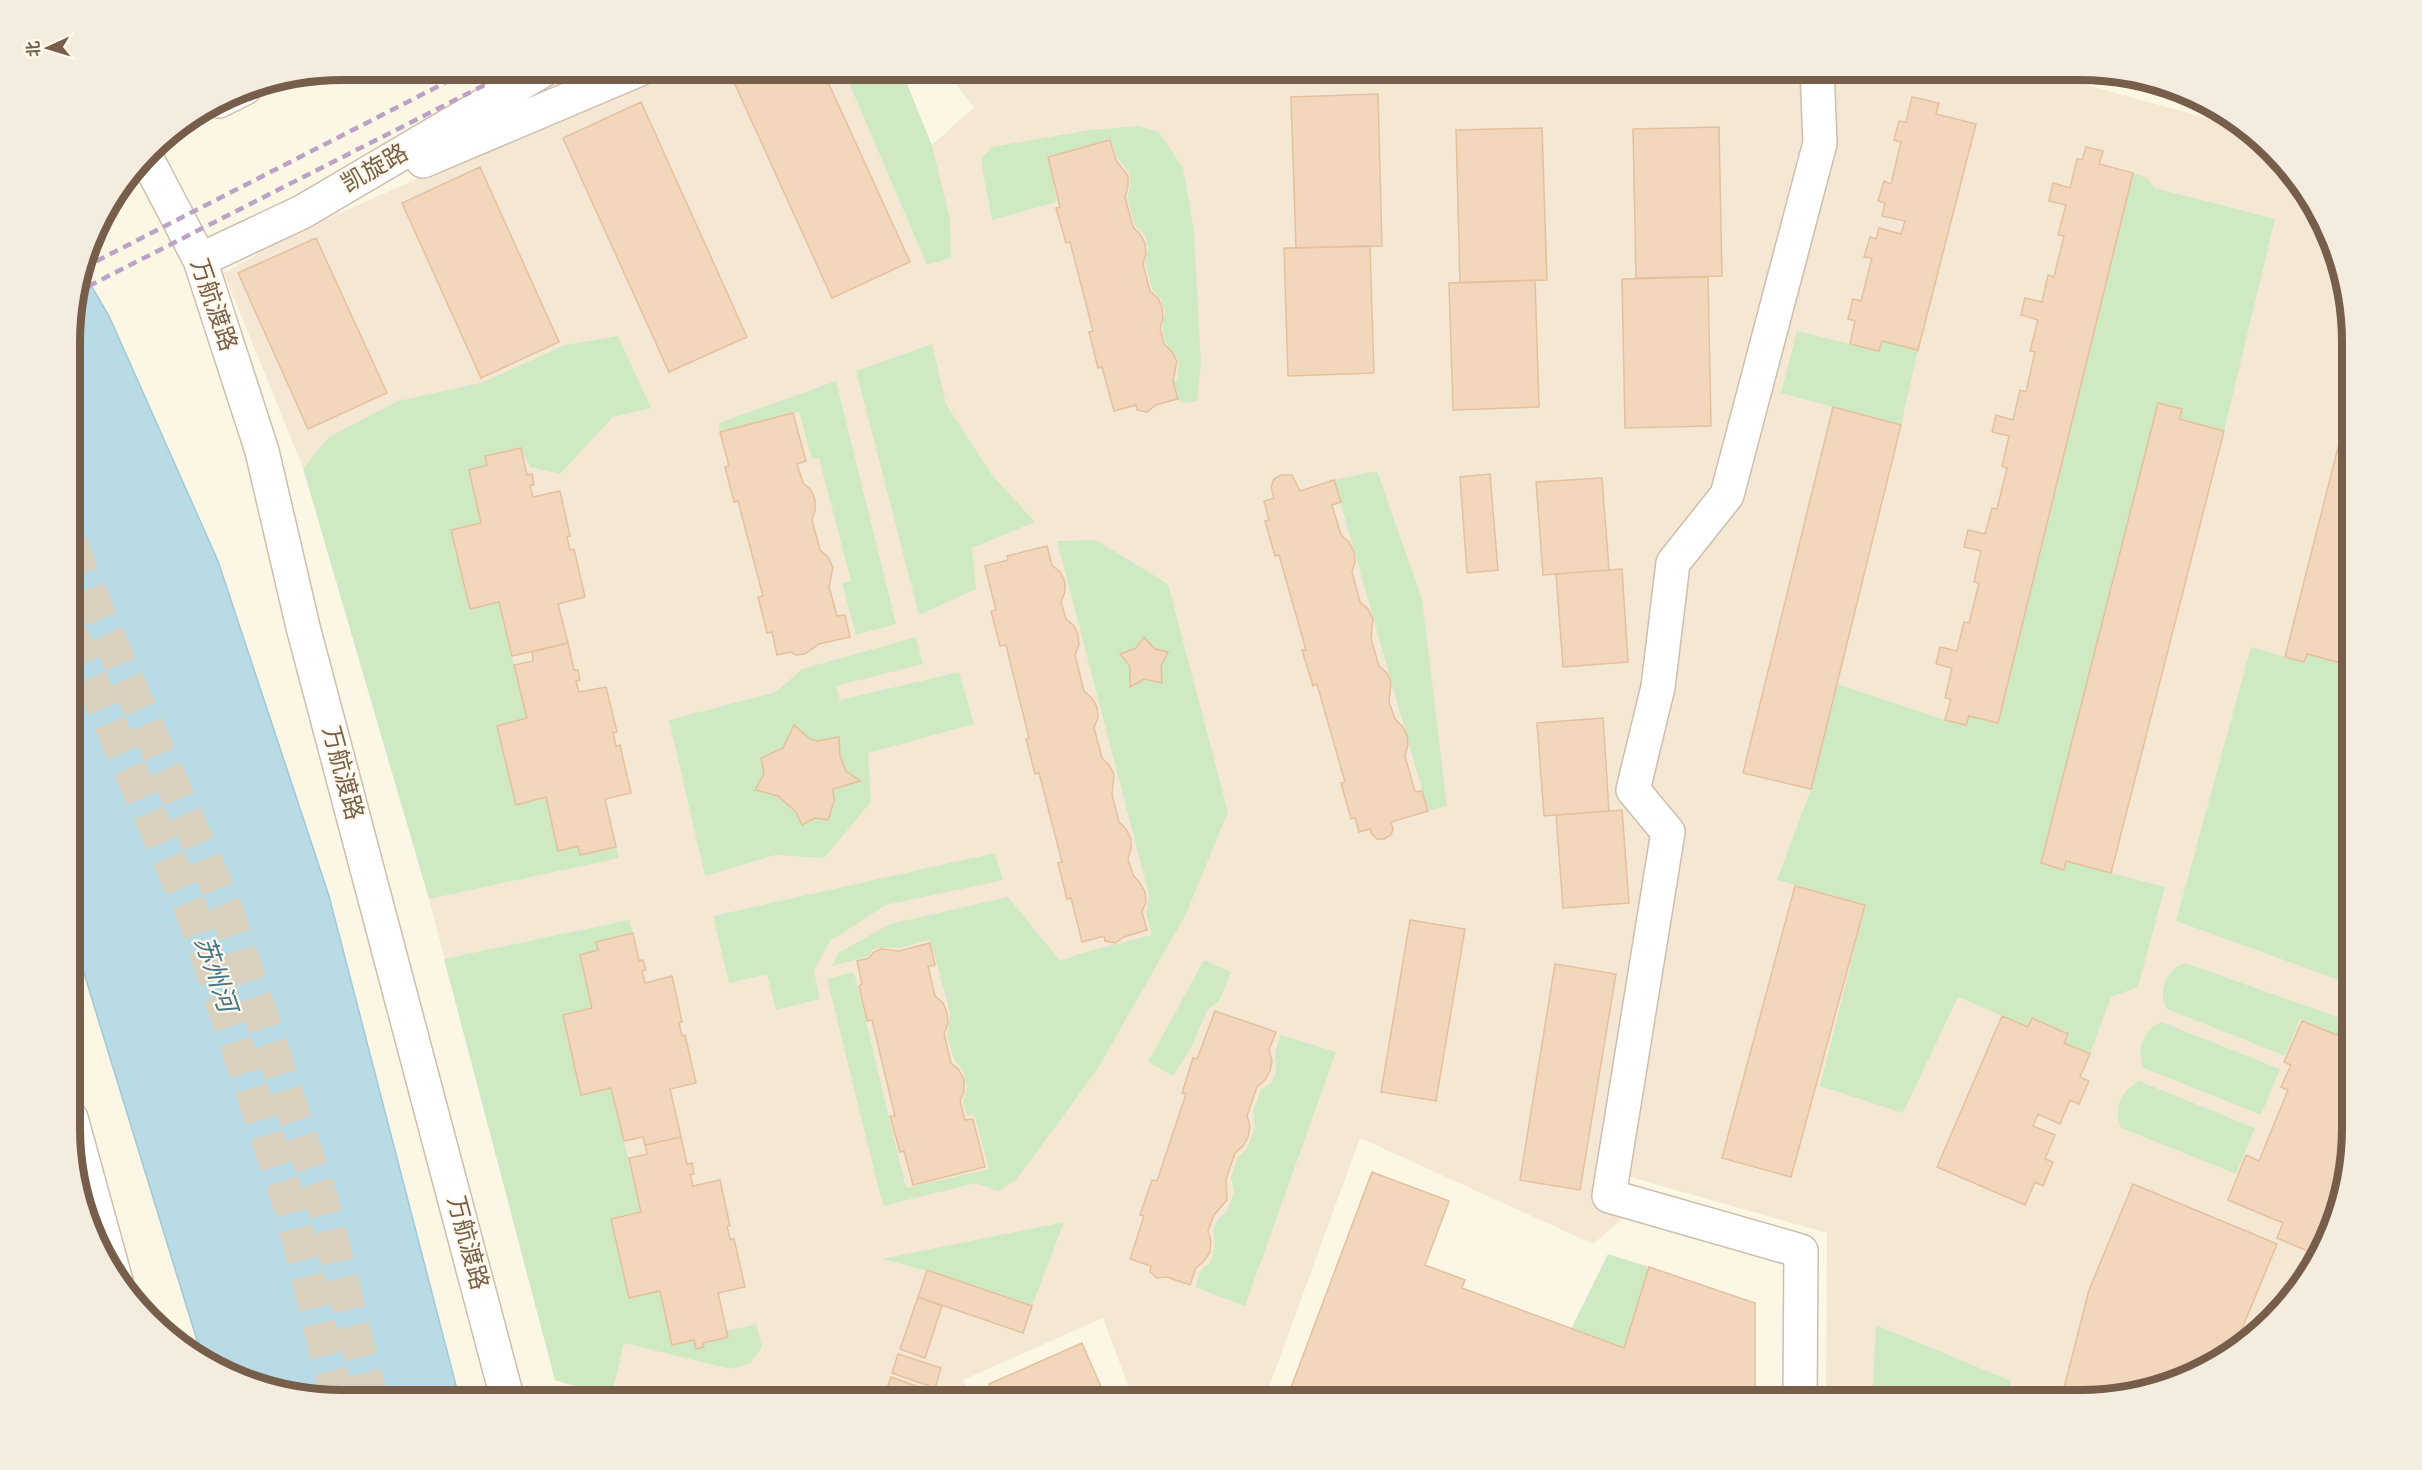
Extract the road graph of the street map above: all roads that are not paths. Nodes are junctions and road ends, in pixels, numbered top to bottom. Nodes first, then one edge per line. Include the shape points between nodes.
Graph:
1 (526, 80) edge
2 (614, 80) edge
3 (1817, 80) edge
4 (150, 164) edge
5 (302, 212) junction
6 (200, 260) junction
7 (81, 1154) edge
8 (104, 1239) edge
9 (514, 1390) edge
10 (1800, 1390) edge

1 - 5 street, 凯旋路
2 - 5 street
3 - 10 street via 1820,143 1727,495 1673,563 1658,687 1633,790 1668,832 1609,1196 1801,1251
4 - 6 street, 万航渡路
5 - 6 street, 凯旋路
6 - 9 street, 万航渡路 via 262,451 303,627
7 - 8 street

